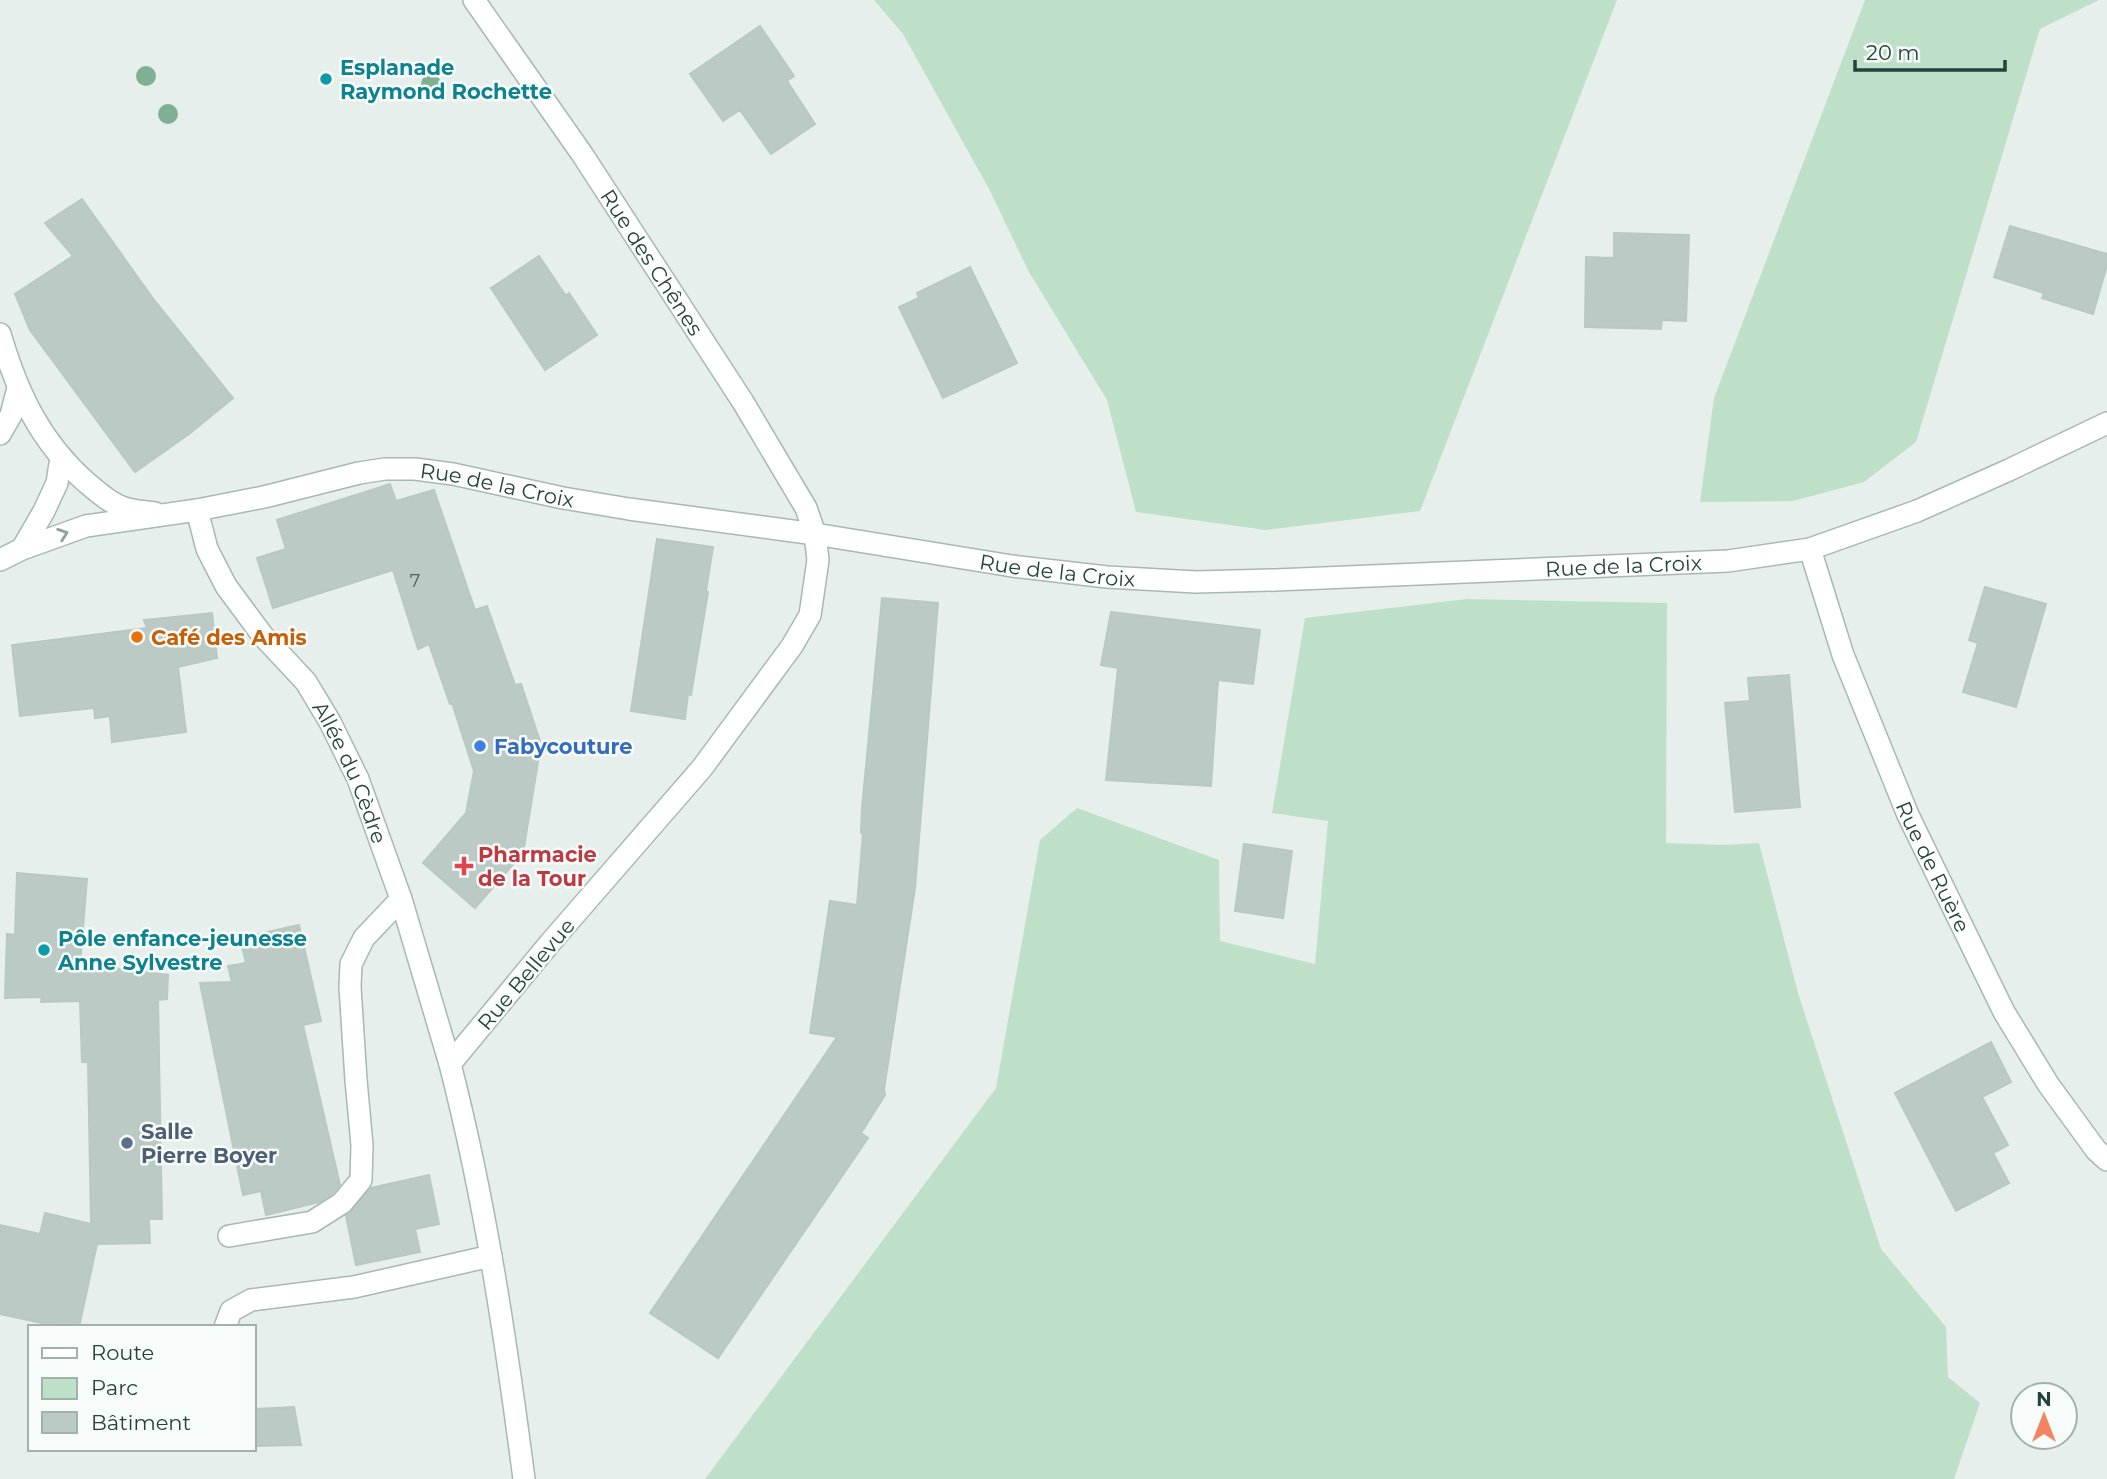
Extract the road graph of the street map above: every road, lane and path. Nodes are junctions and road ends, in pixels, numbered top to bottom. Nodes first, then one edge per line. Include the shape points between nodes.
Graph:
1 (474, 0) edge
2 (0, 334) edge
3 (18, 388) junction
4 (2107, 423) edge
5 (0, 434) edge
6 (61, 457) junction
7 (197, 510) junction
8 (161, 514) junction
9 (816, 534) junction
10 (22, 549) junction
11 (1810, 549) junction
12 (0, 560) edge
13 (401, 899) junction
14 (450, 1064) junction
15 (2107, 1160) edge
16 (229, 1236) dead end
17 (491, 1256) junction
18 (226, 1325) edge
19 (524, 1479) edge

1 - 9 street, Rue des Chênes via 582,154 743,402 806,508
2 - 3 street
3 - 5 street
3 - 6 street via 41,432
4 - 11 street, Rue de la Croix via 1917,511
6 - 8 street via 103,496 126,509
6 - 10 street via 57,483
7 - 8 street, Rue de la Croix
7 - 9 street, Rue de la Croix via 359,473 415,469 629,509
7 - 13 street, Allée du Cèdre via 207,549 226,586 263,636 306,682 330,722 358,779
10 -> 8 street, Rue de la Croix via 86,526
9 - 11 street, Rue de la Croix via 1012,566 1196,582 1728,562
9 - 14 street, Rue Bellevue via 818,560 810,615 792,646 702,768
10 - 12 street, Rue de la Croix
11 - 15 street, Rue de Ruère via 1843,655 1908,815 2004,1012 2048,1084
13 - 14 street, Allée du Cèdre
13 - 16 street via 364,939 351,964 361,1180 342,1203 312,1222
14 - 17 street
17 - 18 street via 354,1287 251,1300 231,1311
17 - 19 street

